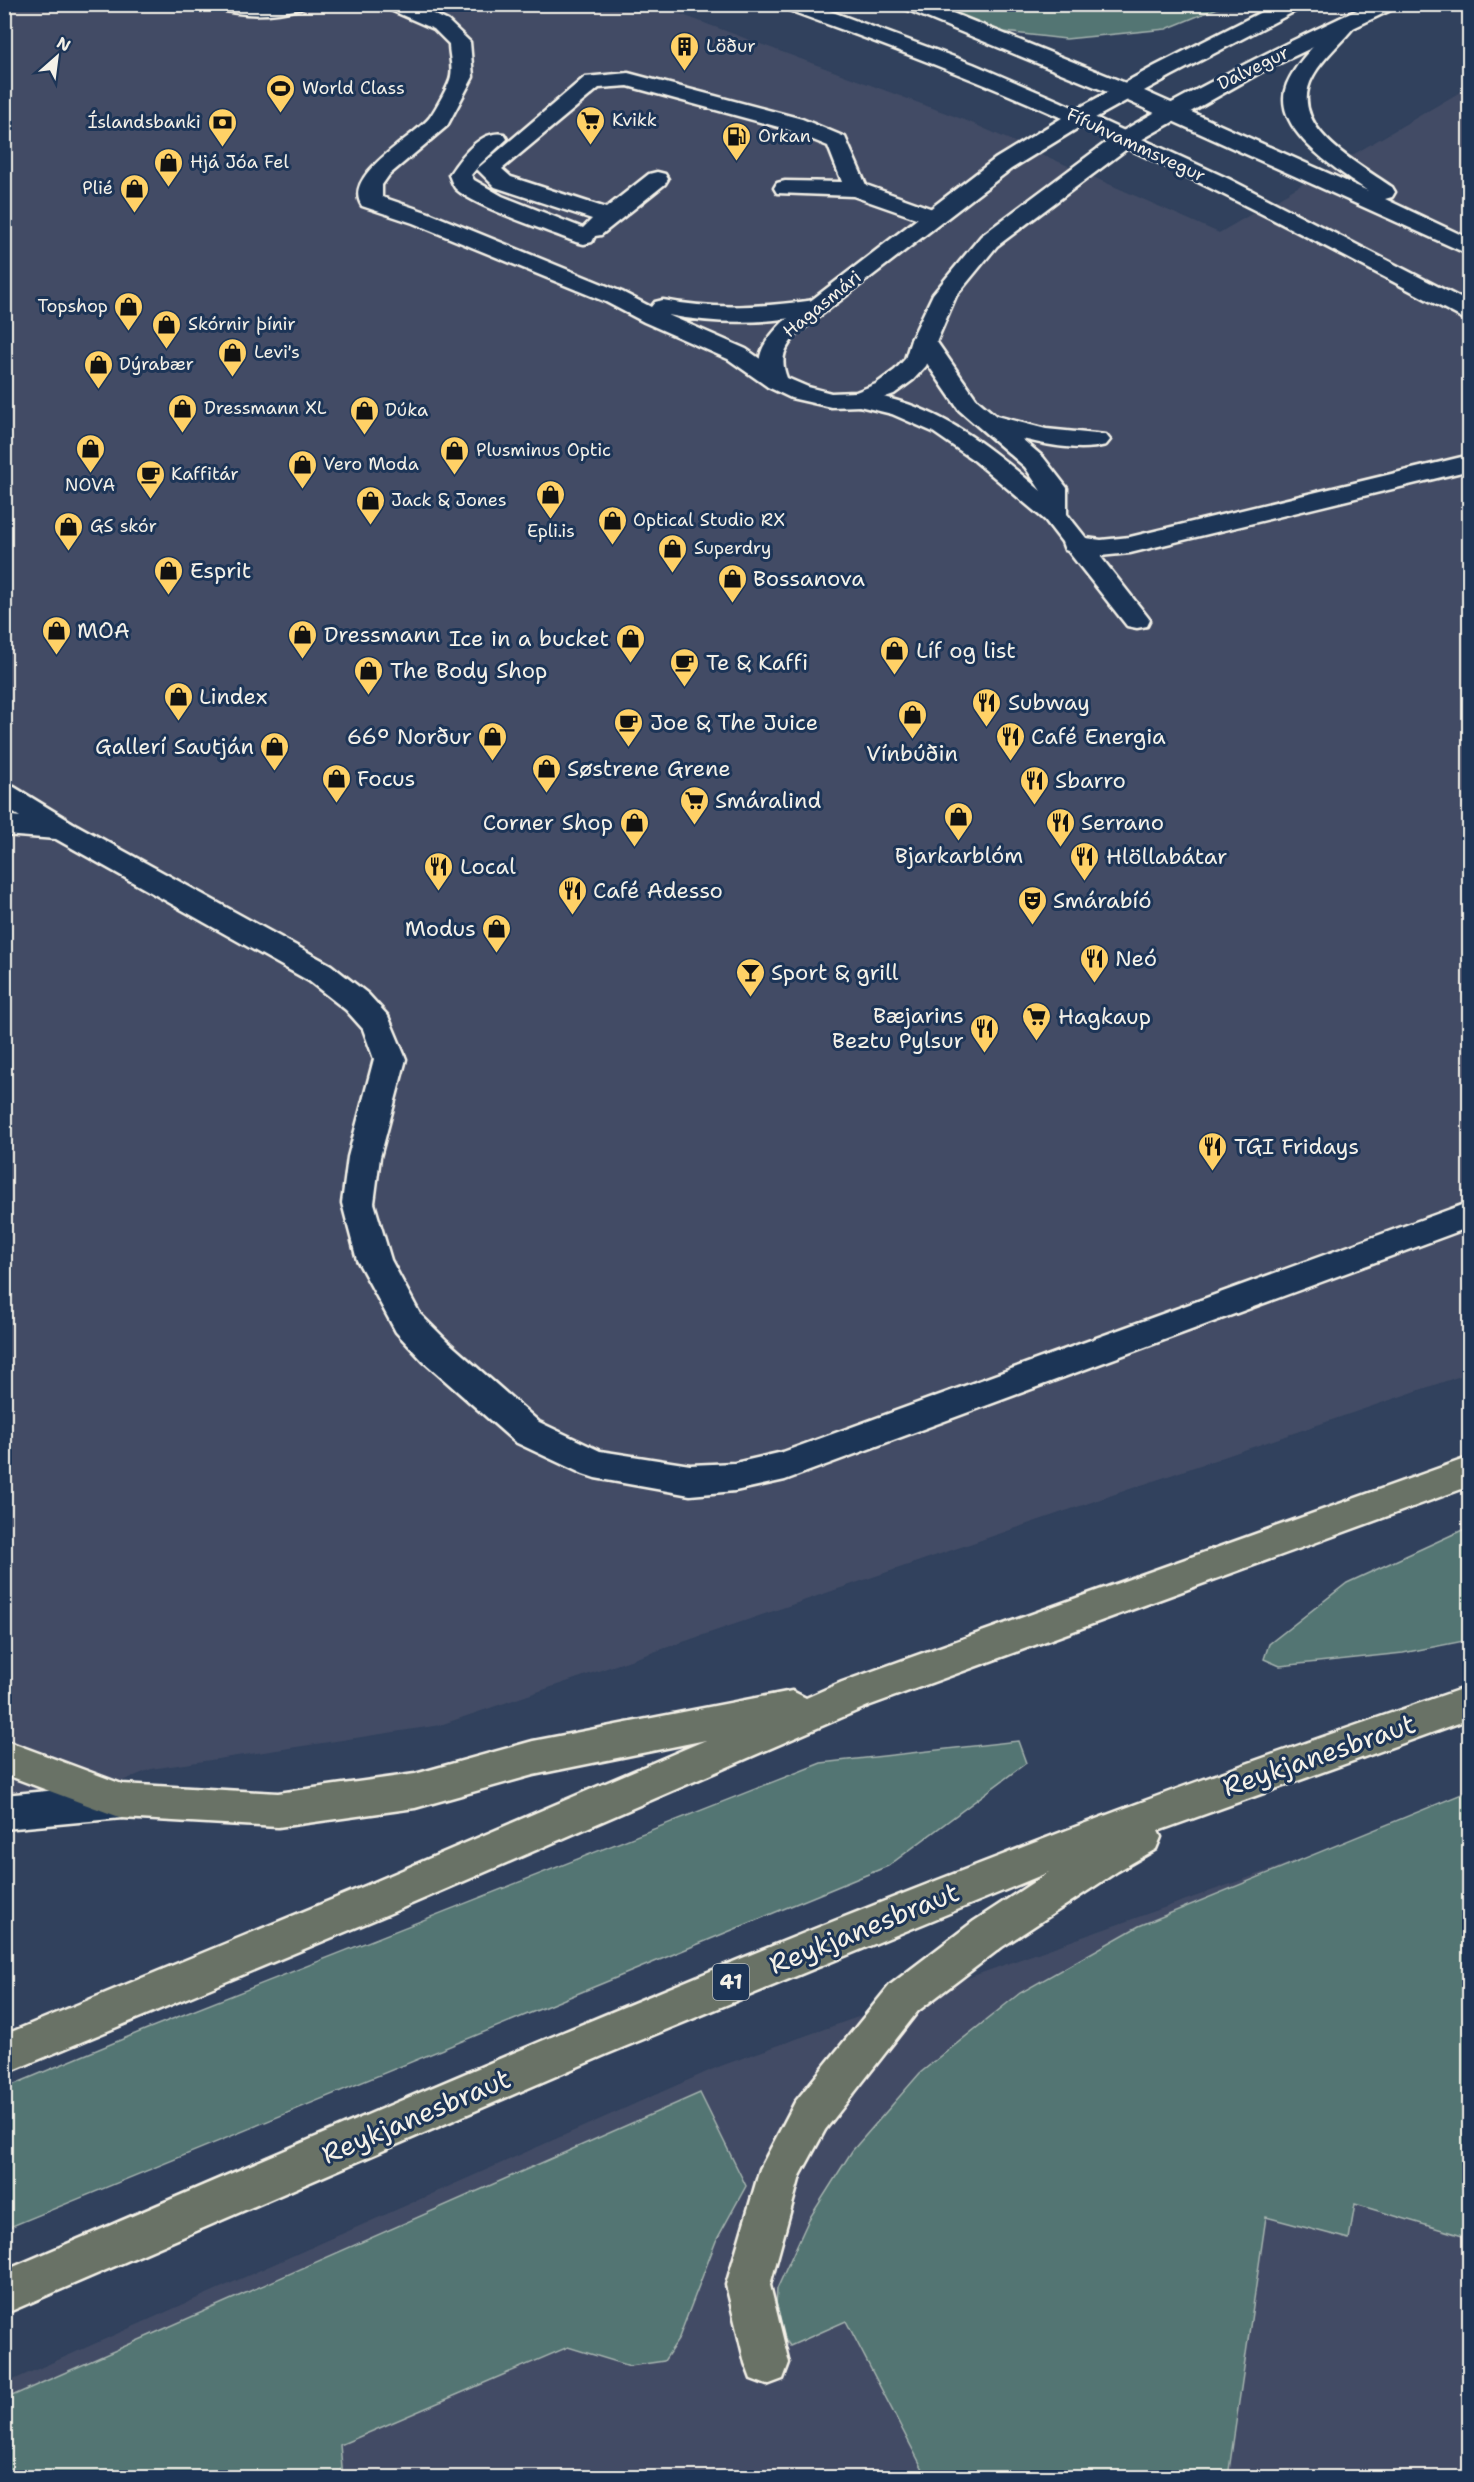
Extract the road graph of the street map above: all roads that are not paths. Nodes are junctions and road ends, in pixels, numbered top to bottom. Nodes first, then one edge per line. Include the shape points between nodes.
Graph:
1 (220, 4) edge
2 (296, 4) edge
3 (393, 4) edge
4 (790, 4) edge
5 (910, 4) edge
6 (1294, 4) edge
7 (1388, 4) edge
8 (1346, 23) junction
9 (632, 60) dead end
10 (726, 83) dead end
11 (1125, 91) junction
12 (1169, 112) junction
13 (1078, 118) junction
14 (794, 124) junction
15 (1124, 140) junction
16 (657, 178) dead end
17 (785, 189) dead end
18 (856, 189) junction
19 (609, 217) junction
20 (933, 217) junction
21 (1416, 221) junction
22 (584, 237) junction
23 (1470, 248) edge
24 (544, 269) junction
25 (614, 297) junction
26 (815, 307) junction
27 (1470, 313) edge
28 (923, 340) junction
29 (777, 382) junction
30 (860, 399) junction
31 (968, 405) junction
32 (1097, 440) dead end
33 (1470, 462) edge
34 (1054, 515) junction
35 (1074, 544) junction
36 (1137, 620) dead end
37 (4, 794) edge
38 (4, 825) edge
39 (63, 830) junction
40 (1470, 1214) edge
41 (1470, 1471) edge
42 (855, 1694) junction
43 (1470, 1702) edge
44 (4, 1757) edge
45 (1236, 1784) junction
46 (122, 1801) junction
47 (4, 1812) edge
48 (4, 2055) edge
49 (4, 2293) edge
50 (767, 2363) dead end

1 - 2 main road via 250,10
3 - 24 main road via 441,25 459,42 462,77 439,121 381,170 371,184 370,201
4 - 13 main road, Fífuhvammsvegur via 927,53
5 - 11 main road, Fífuhvammsvegur
6 - 11 main road, Dalvegur
7 - 8 main road, Dalvegur
8 - 12 main road, Dalvegur
8 - 21 main road via 1308,68 1295,94 1295,106 1324,150 1398,202
9 - 22 main road via 609,60 567,83 472,159 460,175 464,184 495,201
10 - 14 main road
11 - 12 main road, Fífuhvammsvegur
11 - 13 main road, Dalvegur
12 - 15 main road, Dalvegur
12 - 21 main road, Fífuhvammsvegur
13 - 15 main road, Fífuhvammsvegur
13 - 20 main road, Hagasmári via 1003,164
14 - 18 main road via 837,142
14 - 19 main road via 628,79 593,82 488,169 503,182
15 - 27 main road, Fífuhvammsvegur via 1298,221
15 - 28 main road via 988,241 945,294
16 - 19 main road
17 - 18 main road
18 - 20 main road
19 - 22 main road
20 - 26 main road, Hagasmári
21 - 23 main road, Fífuhvammsvegur
22 - 24 main road
24 - 25 main road
25 - 26 main road via 721,316
25 - 29 main road via 737,354
26 - 29 main road, Hagasmári via 774,345 769,364
28 - 30 main road via 917,361 904,375 885,389
28 - 31 main road
29 - 30 main road via 800,393 831,400
30 - 34 main road via 900,409 942,427 984,456
31 - 32 main road via 1025,434
31 - 34 main road via 1034,462 1054,489
33 - 35 main road via 1130,545 1101,548
34 - 35 main road
35 - 36 main road
37 - 39 main road
38 - 39 main road
39 - 40 main road via 320,973 357,1002 377,1024 390,1059 364,1157 358,1203 374,1260 408,1323 435,1351 527,1432 595,1464 690,1480 735,1477 785,1466
41 - 42 highway
42 - 46 highway via 533,1758 415,1791 278,1810
42 - 48 highway via 368,1904
43 - 45 highway, Reykjanesbraut / 41
44 - 46 highway
45 - 49 highway, Reykjanesbraut / 41 via 950,1893 663,2010
45 - 50 highway via 1104,1858 988,1934 904,1998 810,2115 781,2169 748,2285
46 - 47 main road

